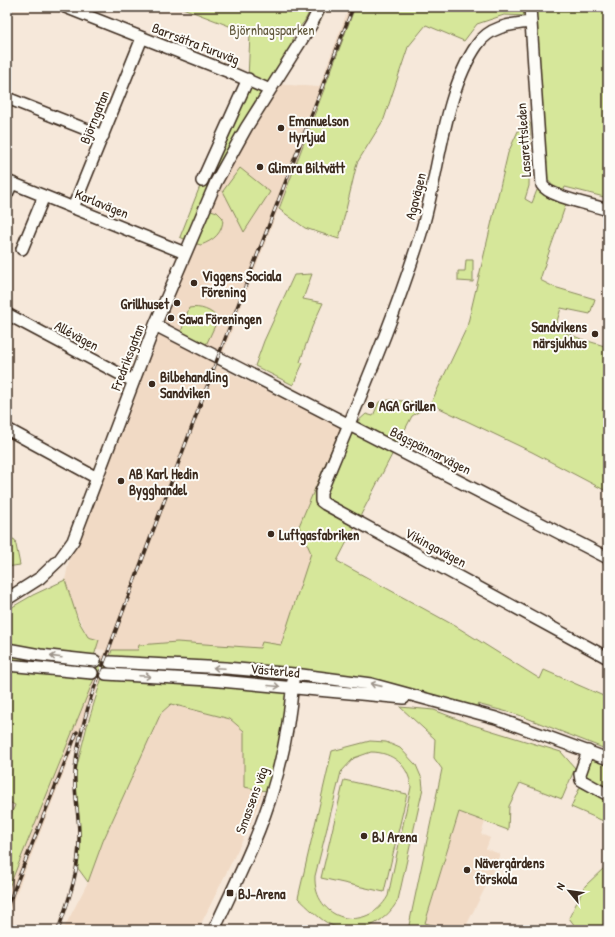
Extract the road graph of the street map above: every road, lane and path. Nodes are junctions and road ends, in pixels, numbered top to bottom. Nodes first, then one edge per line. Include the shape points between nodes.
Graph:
1 (65, 7) edge
2 (320, 7) edge
3 (530, 7) edge
4 (530, 22) junction
5 (142, 38) junction
6 (248, 80) junction
7 (270, 90) junction
8 (7, 98) edge
9 (103, 136) junction
10 (202, 181) dead end
11 (9, 182) edge
12 (7, 194) edge
13 (44, 196) junction
14 (73, 208) junction
15 (608, 210) edge
16 (22, 249) dead end
17 (185, 253) junction
18 (7, 314) edge
19 (155, 325) junction
20 (134, 381) junction
21 (348, 424) junction
22 (7, 429) edge
23 (97, 478) junction
24 (608, 558) edge
25 (7, 599) edge
26 (7, 649) edge
27 (608, 658) edge
28 (95, 661) dead end
29 (110, 662) dead end
30 (7, 665) edge
31 (92, 673) dead end
32 (106, 674) dead end
33 (294, 674) junction
34 (293, 687) junction
35 (441, 703) junction
36 (588, 751) junction
37 (608, 759) edge
38 (608, 795) edge
39 (214, 930) edge

1 - 5 street, Barrsätra Furuväg
2 - 7 street, Fredriksgatan
3 - 4 street
4 - 15 street, Lasarettsleden via 542,185 548,191
4 - 21 street, Agavägen via 505,26 487,34 478,43 464,69 451,108 431,198 413,258
5 - 6 street, Barrsätra Furuväg
5 - 9 street, Björngatan
6 - 7 street, Barrsätra Furuväg
6 - 10 street
7 - 17 street, Fredriksgatan via 227,162
8 - 9 street
9 - 14 street, Björngatan
11 - 12 street
11 - 13 street, Karlavägen
13 - 14 street, Karlavägen
13 - 16 street
14 - 17 street, Karlavägen
17 - 19 street, Fredriksgatan
18 - 20 street, Allévägen
19 - 20 street, Fredriksgatan
19 - 21 street, Bågspännarvägen
20 - 23 street, Fredriksgatan
21 - 24 street, Bågspännarvägen
21 - 27 street, Vikingavägen via 321,492 321,501
22 - 23 street
23 - 25 street, Fredriksgatan via 69,547 40,578
28 -> 26 street
33 -> 29 street, Västerled
30 - 31 street
32 -> 34 street, Västerled
33 - 34 street, Smassens väg
35 -> 33 street, Västerled via 372,684
34 - 35 street, Västerled
34 - 39 street, Smassens väg via 288,726 273,790
35 - 36 street, Västerled via 496,718
36 - 37 street, Västerled
36 - 38 street via 580,774 581,780

